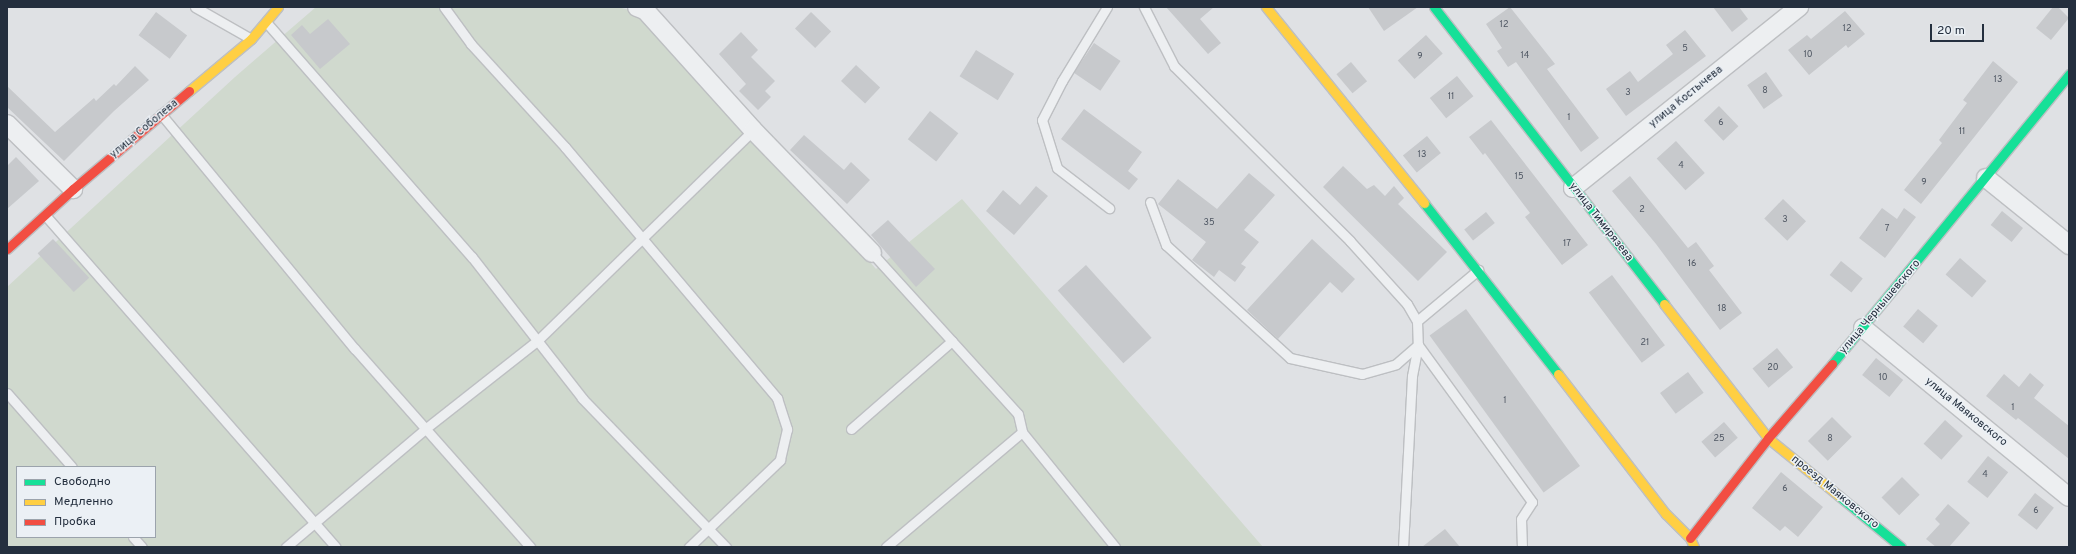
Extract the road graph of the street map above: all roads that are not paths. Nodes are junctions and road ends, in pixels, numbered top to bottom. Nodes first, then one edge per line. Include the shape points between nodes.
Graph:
1 (195, 7) edge
2 (278, 7) edge
3 (444, 7) edge
4 (637, 7) edge
5 (1107, 7) edge
6 (1144, 7) edge
7 (1266, 7) edge
8 (1434, 7) edge
9 (1799, 7) edge
10 (266, 22) junction
11 (251, 38) junction
12 (2069, 74) edge
13 (161, 114) junction
14 (7, 124) edge
15 (753, 130) junction
16 (1986, 178) junction
17 (1574, 188) junction
18 (74, 189) junction
19 (1150, 202) dead end
20 (1109, 208) dead end
21 (45, 215) junction
22 (642, 238) junction
23 (2069, 245) edge
24 (7, 249) edge
25 (872, 253) joint
26 (1478, 270) junction
27 (1417, 321) junction
28 (1864, 328) junction
29 (537, 341) junction
30 (952, 341) junction
31 (1418, 345) junction
32 (7, 393) edge
33 (425, 429) junction
34 (851, 429) dead end
35 (1022, 432) junction
36 (1768, 438) junction
37 (71, 466) edge
38 (2069, 497) edge
39 (315, 522) junction
40 (708, 529) junction
41 (134, 538) edge
42 (1692, 543) edge
43 (142, 547) edge
44 (286, 547) edge
45 (336, 547) edge
46 (530, 547) edge
47 (689, 547) edge
48 (726, 547) edge
49 (886, 547) edge
50 (1115, 547) edge
51 (1403, 547) edge
52 (1522, 547) edge
53 (1901, 547) edge

1 - 11 lane
2 - 10 street, улица Соболева
3 - 22 lane via 471,44 565,147
4 - 15 street via 645,10
5 - 20 lane via 1062,81 1042,120 1057,168
6 - 27 lane via 1174,66 1350,240 1407,304
7 - 26 street
8 - 17 street, улица Тимирязева
9 - 17 street, улица Костычева
10 - 11 street, улица Соболева
10 - 29 lane via 472,257
11 - 13 street, улица Соболева
12 - 16 street, улица Чернышевского
13 - 18 street, улица Соболева
13 - 33 lane via 355,349
14 - 18 street
15 - 22 lane
15 - 25 street
16 - 23 street
16 - 28 street, улица Чернышевского
17 - 36 street, улица Тимирязева
18 - 21 street, улица Соболева
19 - 31 lane via 1166,246 1290,358 1362,374 1396,364
21 - 24 street, улица Соболева
21 - 39 lane
22 - 29 lane
22 - 40 lane via 777,398 787,429 780,460
25 - 30 lane
26 - 27 lane
26 - 42 street via 1666,514
27 - 31 lane
28 - 36 street, улица Чернышевского
28 - 38 street, улица Маяковского
29 - 33 lane
29 - 40 lane via 582,398
30 - 34 lane
30 - 35 lane via 1018,414
31 - 51 lane via 1412,376
31 - 52 lane via 1532,502 1522,519
32 - 37 lane
33 - 39 lane
33 - 46 lane
35 - 49 lane
35 - 50 lane
36 - 42 street, улица Чернышевского
36 - 53 street, проезд Маяковского
39 - 44 lane
39 - 45 lane
40 - 47 lane
40 - 48 lane
41 - 43 lane

